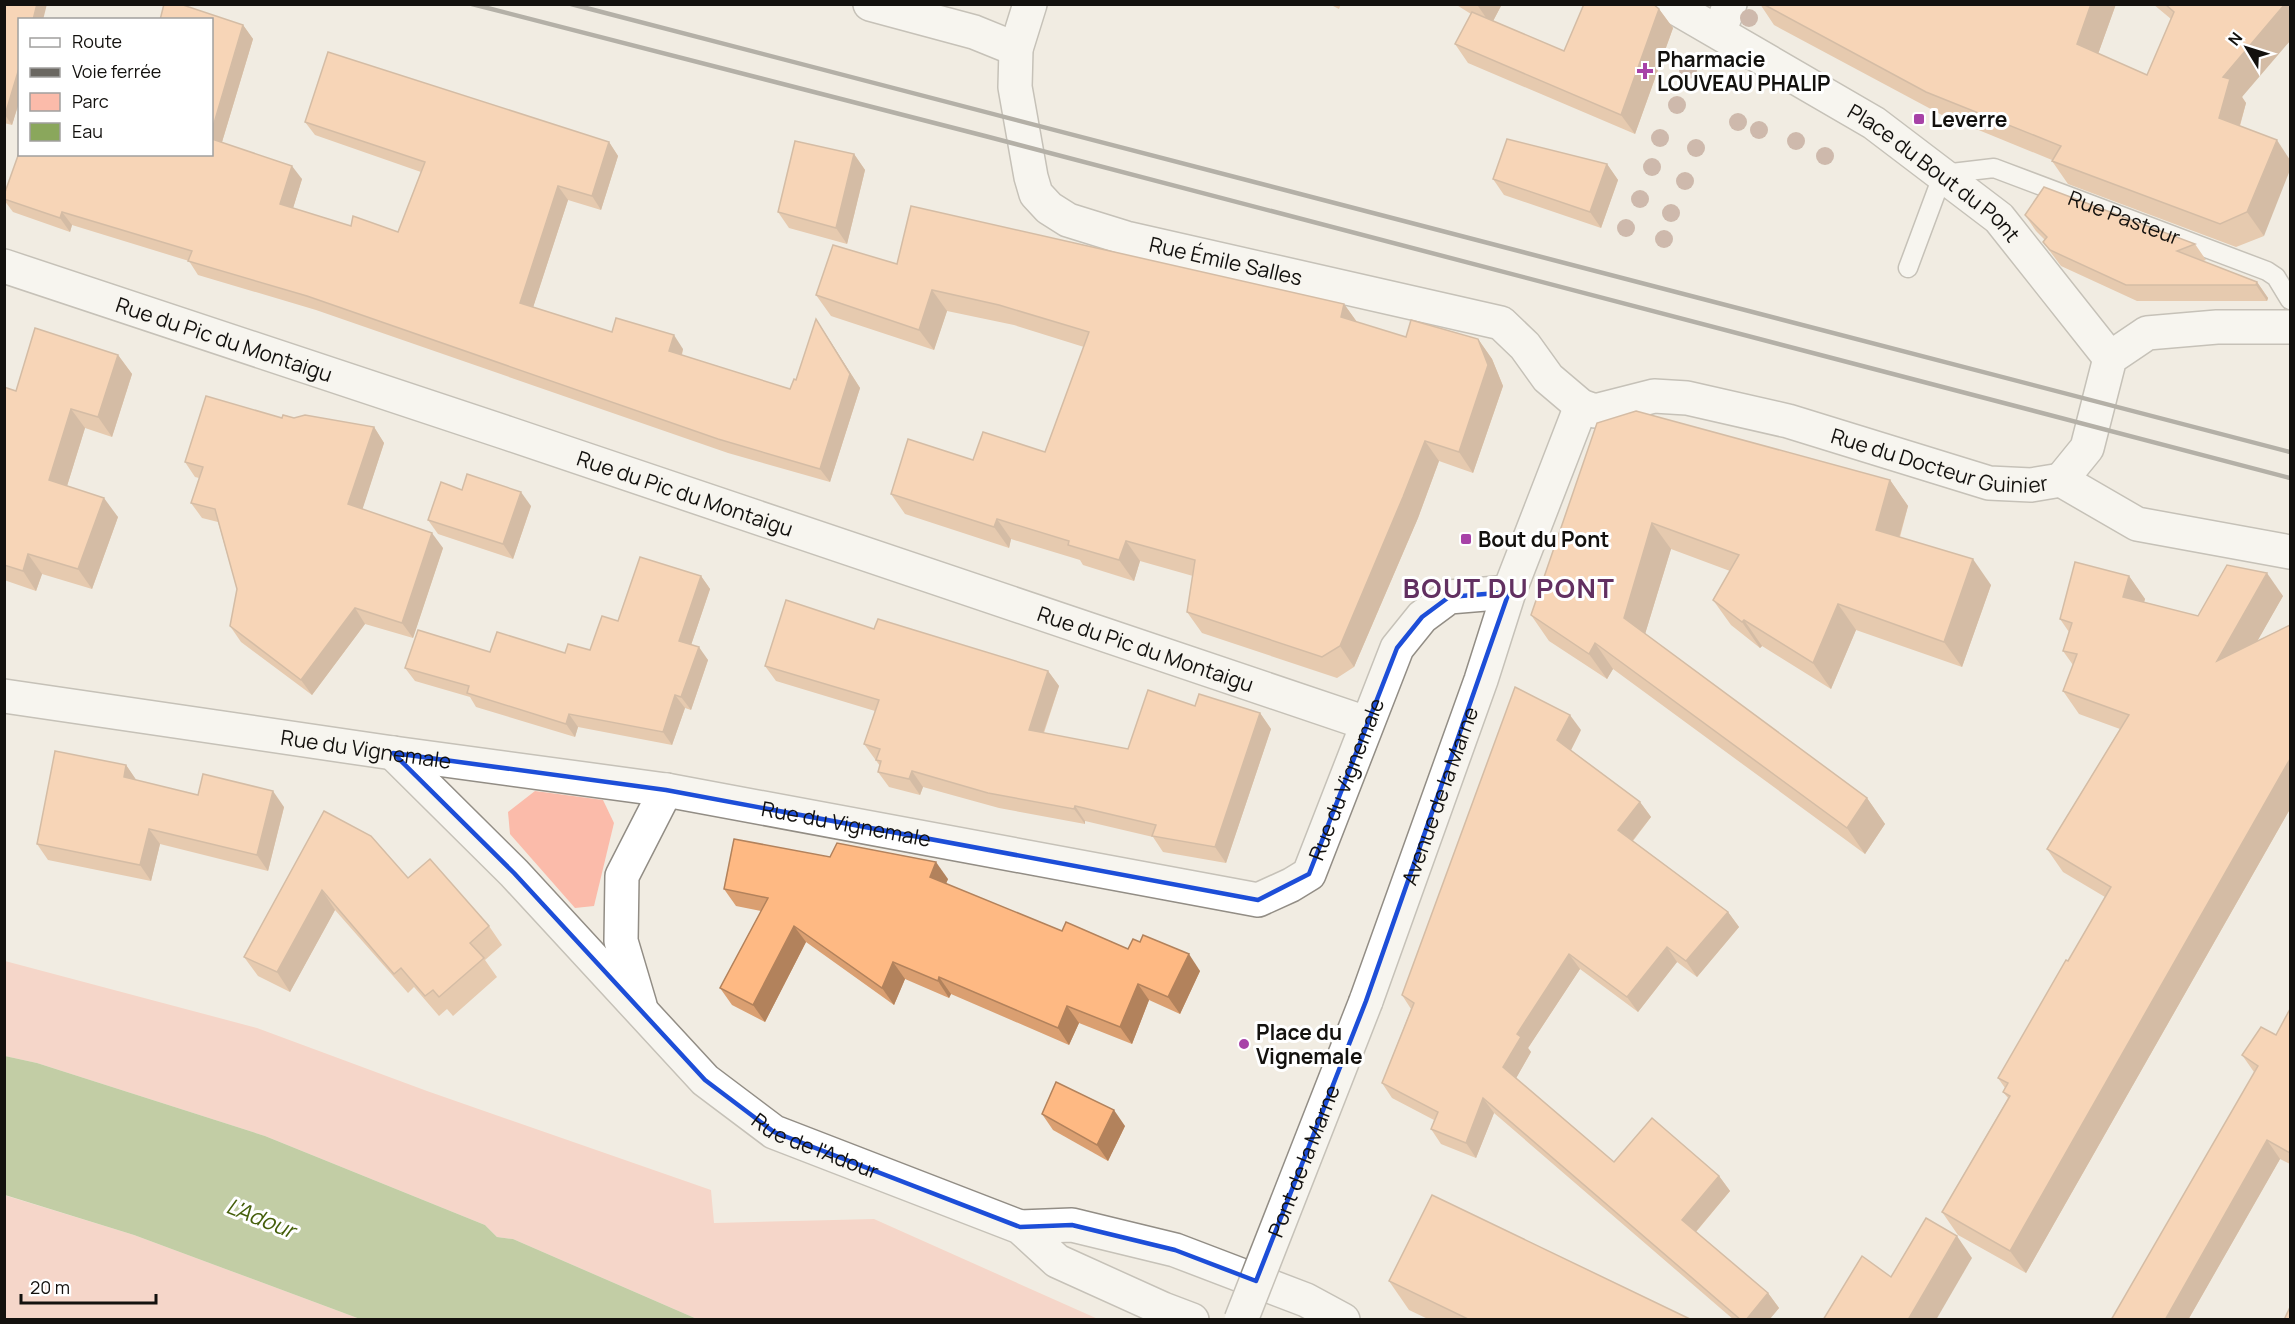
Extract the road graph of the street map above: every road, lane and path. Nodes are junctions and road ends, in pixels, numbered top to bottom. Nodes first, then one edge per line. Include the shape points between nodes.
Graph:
1 (870, 4) edge
2 (1030, 4) edge
3 (1669, 4) edge
4 (1724, 18) edge
5 (1016, 49) junction
6 (1943, 174) junction
7 (4, 266) edge
8 (1908, 268) dead end
9 (2290, 300) edge
10 (2290, 327) edge
11 (2108, 367) junction
12 (1581, 406) junction
13 (2061, 480) junction
14 (2290, 552) edge
15 (1509, 592) junction
16 (4, 696) edge
17 (1366, 723) junction
18 (393, 753) junction
19 (666, 790) junction
20 (1366, 1001) joint
21 (643, 1013) junction
22 (1020, 1227) junction
23 (1192, 1320) edge
24 (1241, 1320) edge
25 (1343, 1320) edge

1 - 5 street via 974,32
2 - 5 street, Rue Émile Salles
3 - 4 street, Place du Bout du Pont
4 - 6 street, Place du Bout du Pont
5 - 12 street, Rue Émile Salles via 1015,87 1031,177 1036,194 1049,208 1068,220 1126,238 1501,322 1548,378
6 - 8 lane
6 - 9 lane, Rue Pasteur via 1994,168 2267,271 2276,277
6 - 11 street, Place du Bout du Pont via 1999,219
7 - 17 street, Rue du Pic du Montaigu
10 - 11 street via 2217,327 2147,333
11 - 13 street via 2087,448
12 - 13 street, Rue du Docteur Guinier via 1595,411 1654,396 1687,398 1788,421 1989,483 2031,485
12 - 15 street, Avenue de la Marne
13 - 14 street, Rue du Docteur Guinier via 2137,524
15 - 17 street, Rue du Vignemale via 1449,597 1422,617 1397,648
15 - 20 street, Avenue de la Marne
16 - 18 street, Rue du Vignemale
17 - 19 street, Rue du Vignemale via 1309,874 1258,900
18 - 19 street, Rue du Vignemale
18 - 21 street, Rue de l'Adour via 514,873
19 - 21 street, Rue de l'Adour via 622,876 621,941
20 - 24 street, Pont de la Marne, bridge
21 - 22 street, Rue de l'Adour via 705,1080 774,1132
22 - 23 street, Rue de l'Adour via 1057,1261
22 - 25 street, Rue de l'Adour via 1072,1225 1175,1250 1306,1300

